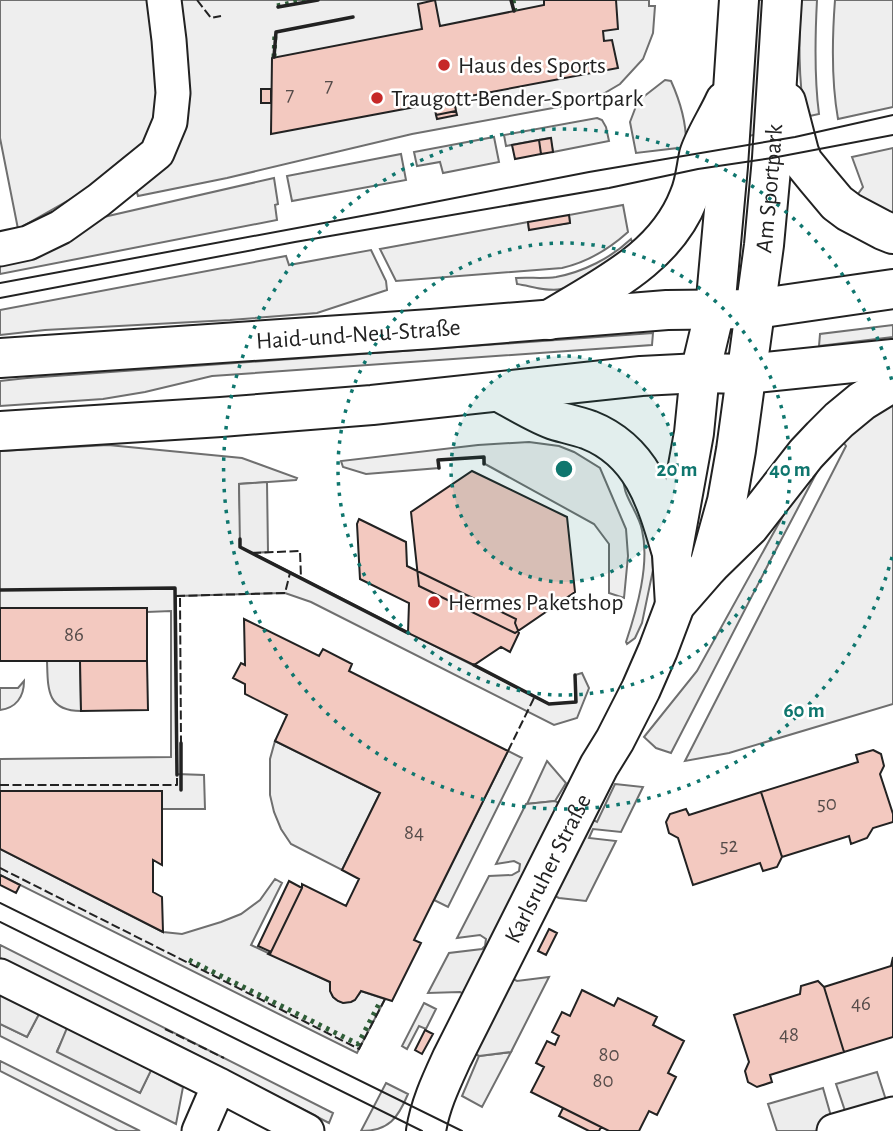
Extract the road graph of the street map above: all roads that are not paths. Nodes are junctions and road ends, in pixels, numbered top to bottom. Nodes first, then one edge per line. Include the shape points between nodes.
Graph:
1 (164, 0) edge
2 (738, 0) edge
3 (782, 0) edge
4 (779, 53) junction
5 (732, 87) junction
6 (893, 234) edge
7 (0, 249) edge
8 (893, 289) edge
9 (755, 309) junction
10 (715, 310) junction
11 (549, 320) junction
12 (0, 358) edge
13 (893, 359) edge
14 (700, 373) junction
15 (747, 374) junction
16 (893, 382) edge
17 (499, 392) junction
18 (0, 431) edge
19 (672, 554) junction
20 (709, 566) junction
21 (675, 606) junction
22 (0, 976) edge
23 (219, 1085) junction
24 (893, 1114) edge
25 (199, 1131) edge
26 (307, 1131) edge
27 (426, 1131) edge
28 (834, 1131) edge

1 - 7 street via 173,93 170,122 157,153 61,227 28,243
2 - 5 street, Am Sportpark
3 - 4 street, Am Sportpark
4 - 6 street via 790,121 803,162 837,203
4 - 9 street, Am Sportpark
5 - 10 street, Am Sportpark
5 - 11 street via 700,153 689,198 663,242 611,283
8 - 9 street, Haid-und-Neu-Straße
9 - 10 street, Haid-und-Neu-Straße
9 - 15 street, Am Sportpark
10 - 11 street, Haid-und-Neu-Straße
10 - 14 street, Karlsruher Straße
11 - 12 street, Haid-und-Neu-Straße
13 - 15 street
14 - 15 street
14 - 17 street
14 - 19 street, Karlsruher Straße
15 - 20 street, Karlsruher Straße via 727,501
16 - 20 street via 839,420 749,527
17 - 18 street
17 - 19 street via 556,421 591,431 623,452 652,491
19 - 21 street, Karlsruher Straße
20 - 21 street, Karlsruher Straße
21 - 27 street, Karlsruher Straße via 641,689 452,1058
22 - 23 street
23 - 25 street
23 - 26 street
24 - 28 street

